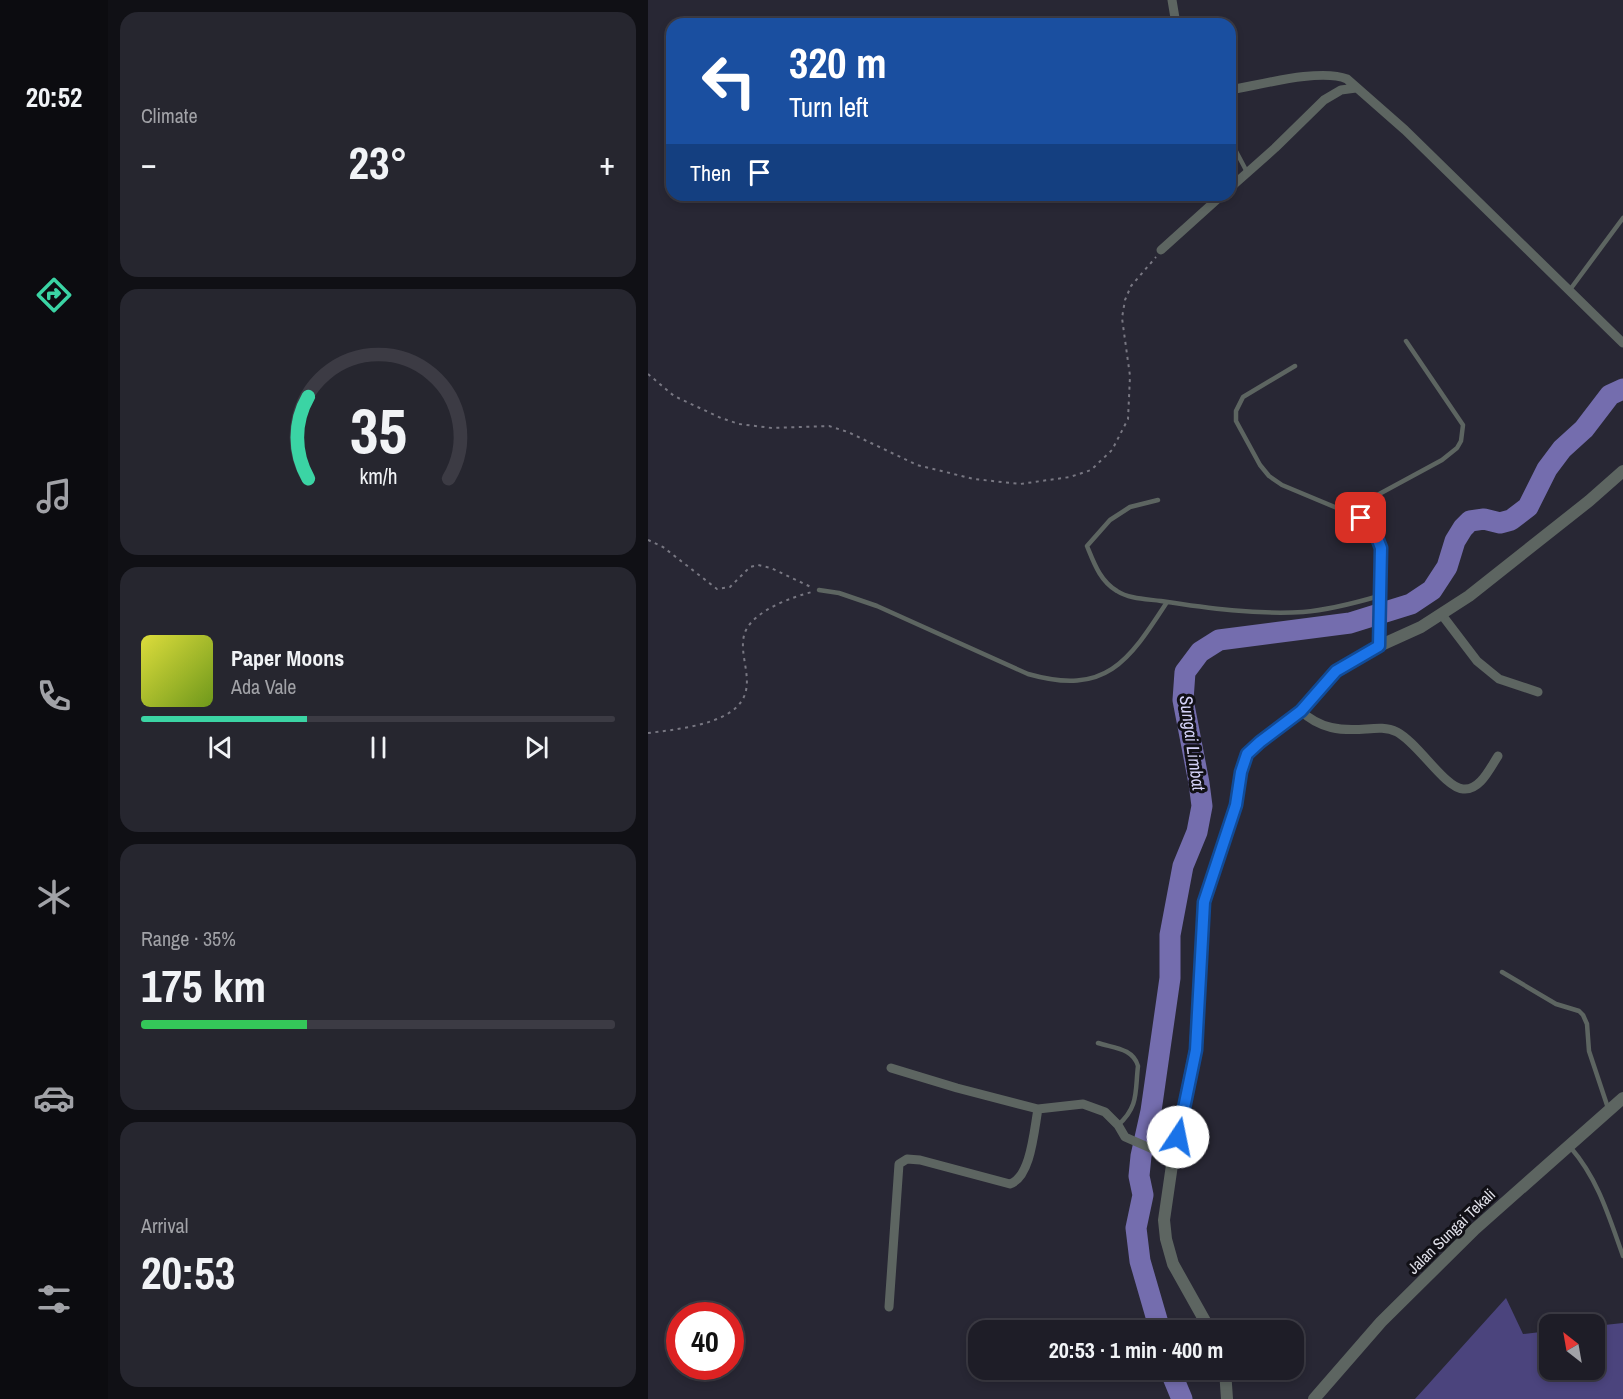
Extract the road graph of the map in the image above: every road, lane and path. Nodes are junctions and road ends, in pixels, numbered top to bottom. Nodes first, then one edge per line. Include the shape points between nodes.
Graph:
1 (1172, 0) edge
2 (1175, 18) edge
3 (1356, 88) junction
4 (1236, 89) edge
5 (1236, 151) edge
6 (1248, 173) junction
7 (1236, 183) edge
8 (1215, 201) edge
9 (1623, 218) edge
10 (1161, 250) joint
11 (1569, 291) junction
12 (1406, 341) dead end
13 (1623, 343) edge
14 (1294, 366) dead end
15 (648, 374) edge
16 (1623, 471) edge
17 (1158, 500) dead end
18 (1346, 512) junction
19 (648, 540) edge
20 (819, 590) junction
21 (1379, 596) junction
22 (1167, 602) junction
23 (1442, 615) junction
24 (1379, 646) junction
25 (1538, 692) dead end
26 (1301, 711) junction
27 (648, 733) edge
28 (1498, 756) dead end
29 (1502, 972) dead end
30 (1098, 1043) dead end
31 (891, 1068) dead end
32 (1623, 1098) edge
33 (1038, 1109) junction
34 (1609, 1111) junction
35 (1118, 1125) junction
36 (1569, 1146) junction
37 (1173, 1158) junction
38 (1623, 1256) edge
39 (889, 1307) dead end
40 (1204, 1320) edge
41 (1226, 1380) edge
42 (1227, 1399) edge
43 (1314, 1399) edge

1 - 2 street
3 - 4 street via 1339,76 1317,75
3 - 6 street via 1341,90 1324,100
3 - 11 street via 1405,130
5 - 6 lane
6 - 7 street
8 - 10 street
9 - 11 lane
10 - 15 path via 1131,286 1125,300 1122,318 1130,376 1128,419 1112,450 1091,470 1070,477 1020,484 974,479 917,465 829,426 772,428 739,424 674,396
11 - 13 street
12 - 18 lane via 1463,425 1461,441 1442,460
14 - 18 lane via 1243,397 1236,421 1269,476
16 - 23 street via 1509,566
17 - 22 lane via 1130,507 1110,520 1088,546 1096,569 1118,592
18 - 21 lane via 1361,518 1374,530 1381,548
19 - 20 path via 717,589 730,587 750,567 758,566
20 - 22 lane via 877,606 1028,674 1052,681 1101,676 1117,667
20 - 27 path via 761,613 746,629 746,693 733,710 717,719
21 - 22 lane via 1304,612
21 - 24 lane
23 - 24 street
23 - 25 street via 1477,661 1498,679
24 - 26 street via 1336,671
26 - 28 street via 1327,727 1385,728 1398,732 1451,785 1462,790 1480,782
26 - 37 street via 1247,754 1241,772 1236,805 1204,902 1196,1050
29 - 34 lane via 1583,1015 1589,1051
30 - 35 lane via 1130,1053 1138,1066 1133,1107
31 - 33 street
32 - 34 street, Jalan Sungai Tekali
33 - 35 street via 1083,1104 1105,1112
33 - 39 street via 1025,1169 1021,1178 1010,1184 920,1160 907,1159 898,1164
34 - 36 street, Jalan Sungai Tekali
35 - 37 street via 1125,1137
36 - 38 lane via 1593,1179
36 - 43 street, Jalan Sungai Tekali via 1475,1229 1381,1322
37 - 40 street via 1164,1220 1166,1239 1173,1264
41 - 42 street

